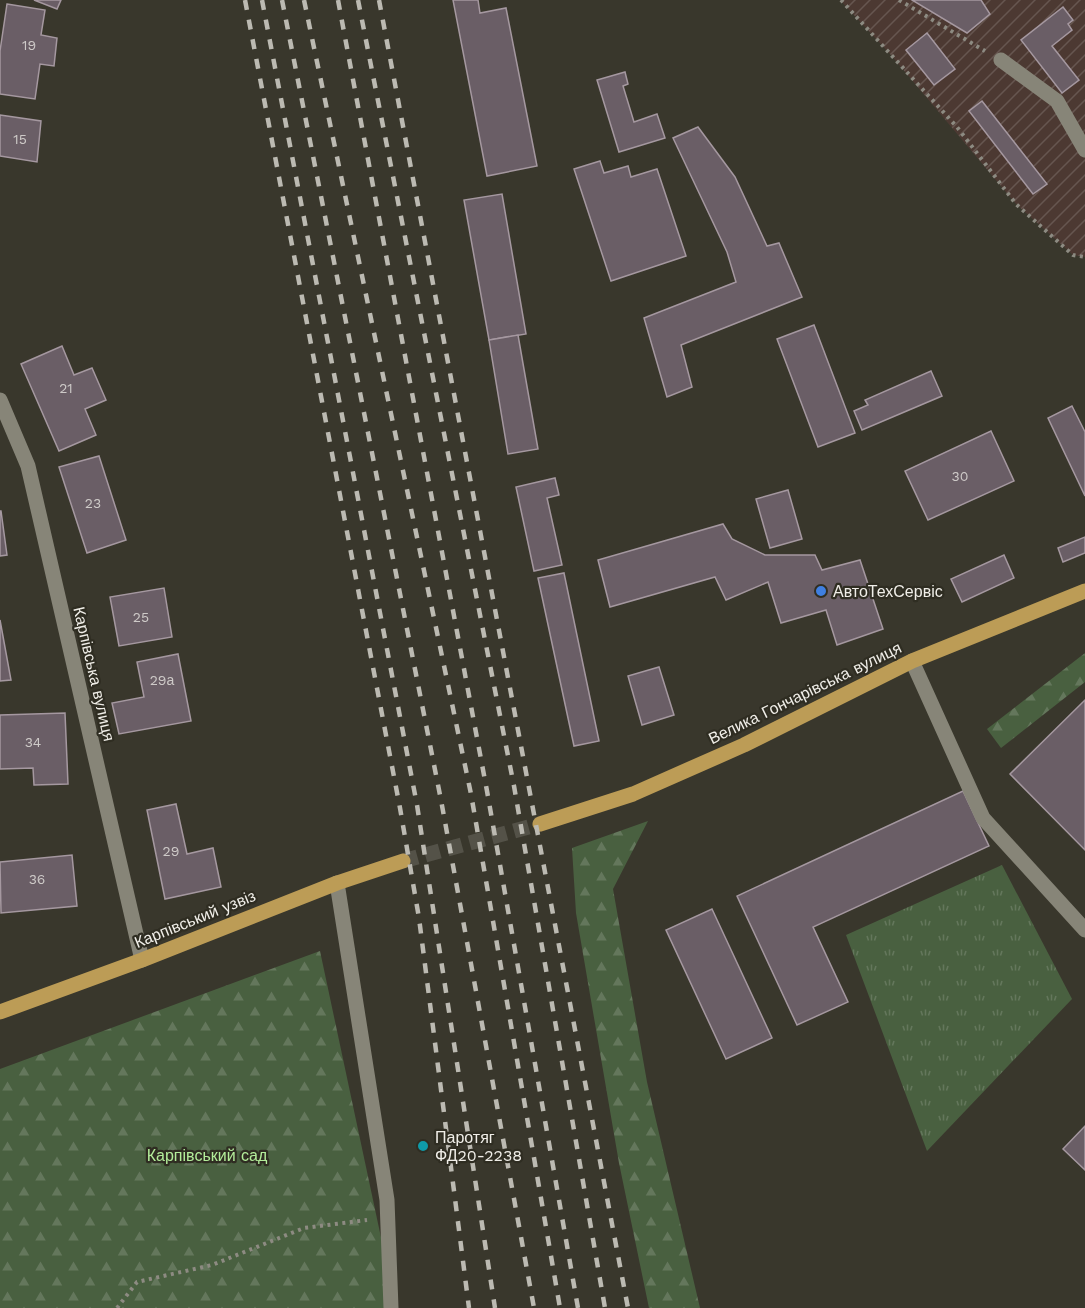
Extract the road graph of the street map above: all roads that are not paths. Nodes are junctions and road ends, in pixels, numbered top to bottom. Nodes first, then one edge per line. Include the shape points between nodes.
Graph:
1 (1001, 60) road end
2 (1085, 150) edge
3 (0, 400) edge
4 (1085, 591) edge
5 (912, 661) junction
6 (540, 824) tunnel mouth
7 (403, 861) tunnel mouth
8 (337, 883) junction
9 (1085, 930) edge
10 (142, 960) junction
11 (0, 1012) edge
12 (391, 1308) edge

1 - 2 street via 1057,101
3 - 10 street, Карпівська вулиця via 28,466
4 - 5 main road, Велика Гончарівська вулиця
5 - 6 main road, Велика Гончарівська вулиця via 724,754 633,794
5 - 9 street via 983,818
7 - 8 main road, Карпівський узвіз
8 - 10 main road, Карпівський узвіз
8 - 12 street via 387,1218
10 - 11 main road, Карпівський узвіз

